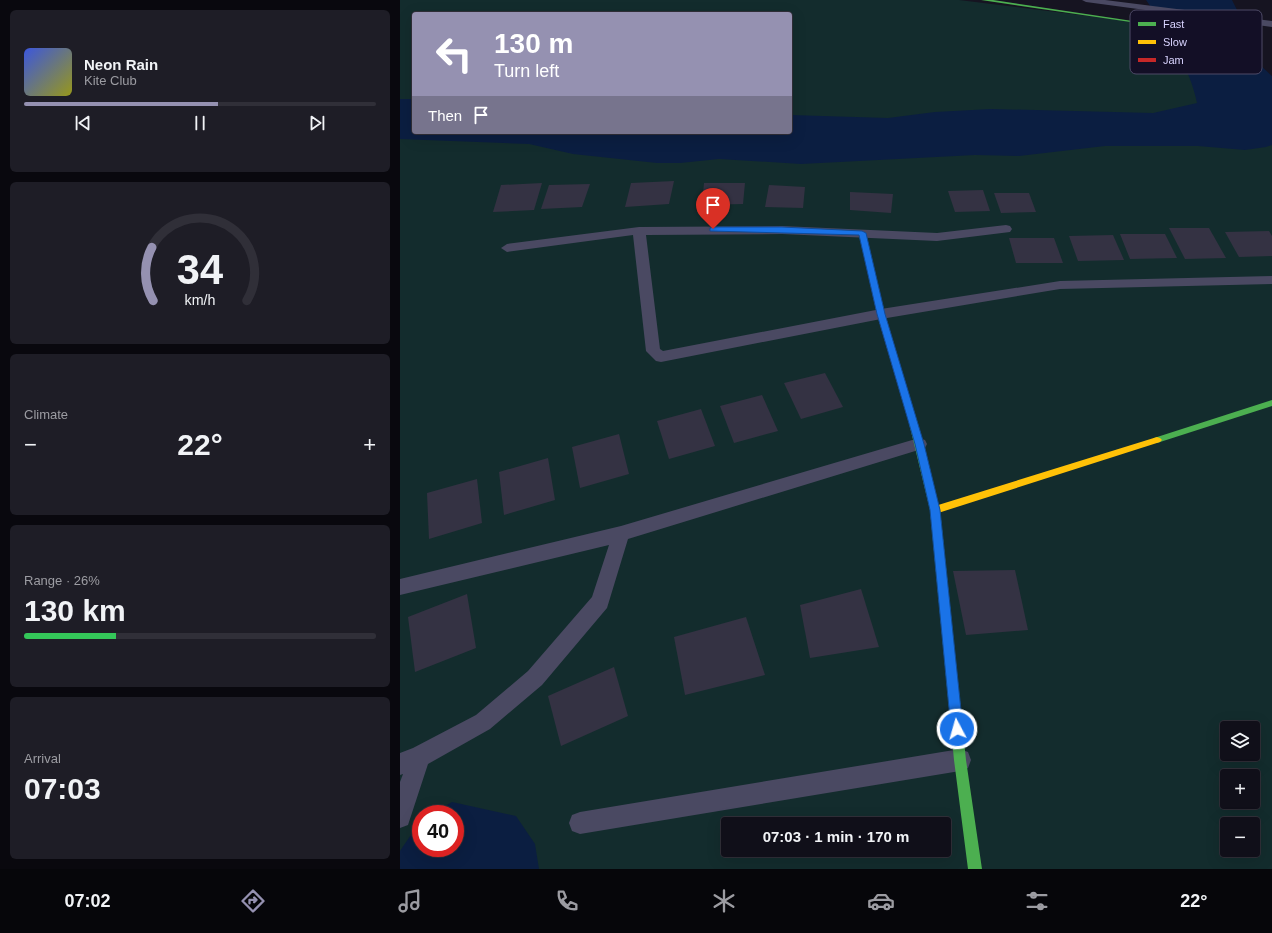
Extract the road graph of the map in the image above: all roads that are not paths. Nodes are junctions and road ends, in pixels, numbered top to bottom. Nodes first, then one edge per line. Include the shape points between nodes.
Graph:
1 (983, 0) edge
2 (1086, 0) edge
3 (1165, 10) edge
4 (1130, 21) edge
5 (1262, 23) edge
6 (1272, 24) edge
7 (1006, 229) dead end
8 (640, 230) junction
9 (862, 233) junction
10 (507, 248) dead end
11 (1272, 280) edge
12 (881, 314) junction
13 (1272, 403) edge
14 (919, 444) junction
15 (935, 510) junction
16 (621, 534) junction
17 (400, 587) edge
18 (410, 760) edge
19 (960, 760) junction
20 (400, 817) edge
21 (580, 823) dead end
22 (975, 869) edge

1 - 4 street
2 - 3 lane
5 - 6 lane
7 - 9 lane via 937,237
8 - 9 lane
8 - 10 lane
8 - 12 lane via 653,351 661,357
9 - 12 street
11 - 12 lane via 1060,285
12 - 14 street
13 - 15 street
14 - 15 street
14 - 16 lane
15 - 19 street
16 - 17 lane
16 - 18 lane via 600,602 535,678 483,722
18 - 20 lane
19 - 21 lane
19 - 22 street

